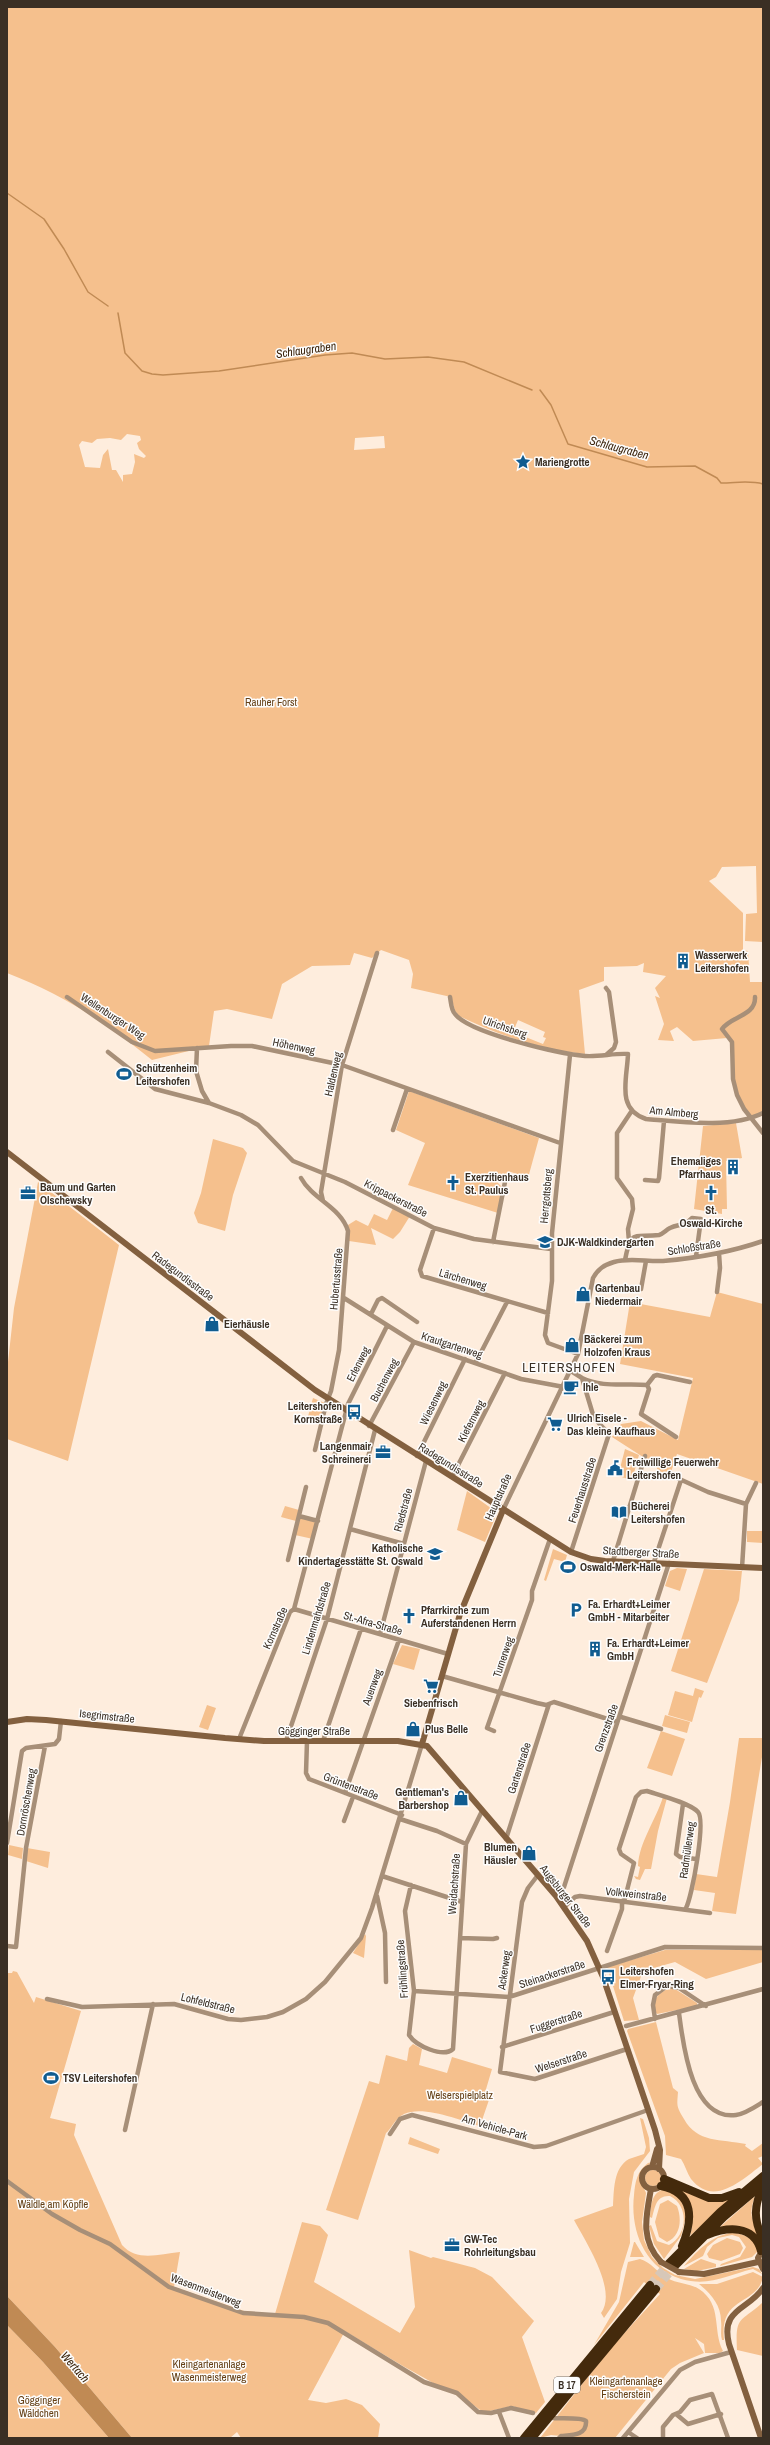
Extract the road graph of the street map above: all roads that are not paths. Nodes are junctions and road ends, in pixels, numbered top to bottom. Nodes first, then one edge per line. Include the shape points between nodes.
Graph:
1 (377, 953) dead end
2 (606, 988) dead end
3 (450, 996) dead end
4 (67, 997) dead end
5 (754, 997) dead end
6 (197, 1048) junction
7 (108, 1052) dead end
8 (570, 1055) junction
9 (606, 1055) junction
10 (342, 1065) junction
11 (407, 1089) junction
12 (209, 1103) junction
13 (631, 1112) junction
14 (763, 1113) edge
15 (752, 1119) junction
16 (664, 1120) junction
17 (393, 1130) dead end
18 (763, 1133) edge
19 (560, 1143) junction
20 (7, 1152) edge
21 (324, 1174) junction
22 (301, 1178) dead end
23 (645, 1180) dead end
24 (505, 1182) dead end
25 (323, 1202) junction
26 (434, 1228) junction
27 (763, 1241) edge
28 (493, 1242) junction
29 (629, 1242) junction
30 (551, 1249) junction
31 (719, 1253) junction
32 (696, 1256) junction
33 (625, 1260) junction
34 (646, 1261) junction
35 (604, 1266) joint
36 (641, 1289) dead end
37 (717, 1292) dead end
38 (344, 1298) junction
39 (507, 1302) junction
40 (548, 1313) junction
41 (371, 1314) junction
42 (417, 1322) dead end
43 (387, 1326) junction
44 (414, 1342) junction
45 (578, 1354) junction
46 (465, 1359) junction
47 (476, 1362) junction
48 (572, 1371) junction
49 (505, 1372) junction
50 (582, 1378) junction
51 (690, 1382) dead end
52 (647, 1385) junction
53 (564, 1387) junction
54 (328, 1399) junction
55 (346, 1411) junction
56 (369, 1426) junction
57 (375, 1430) junction
58 (676, 1437) dead end
59 (315, 1450) dead end
60 (417, 1456) junction
61 (645, 1456) dead end
62 (426, 1461) junction
63 (452, 1477) junction
64 (675, 1477) dead end
65 (681, 1480) junction
66 (756, 1483) dead end
67 (306, 1487) dead end
68 (746, 1504) junction
69 (503, 1510) junction
70 (299, 1516) junction
71 (318, 1521) junction
72 (350, 1529) junction
73 (550, 1539) junction
74 (404, 1544) junction
75 (571, 1552) junction
76 (288, 1560) dead end
77 (613, 1561) junction
78 (654, 1562) junction
79 (669, 1563) junction
80 (742, 1568) junction
81 (763, 1568) edge
82 (294, 1609) junction
83 (327, 1619) junction
84 (361, 1629) junction
85 (380, 1634) junction
86 (399, 1640) junction
87 (448, 1654) junction
88 (442, 1676) junction
89 (500, 1692) junction
90 (549, 1704) junction
91 (621, 1717) junction
92 (61, 1721) junction
93 (7, 1722) edge
94 (617, 1722) junction
95 (661, 1729) dead end
96 (494, 1730) dead end
97 (205, 1737) joint
98 (239, 1739) junction
99 (286, 1741) junction
100 (307, 1741) junction
101 (323, 1741) junction
102 (363, 1741) junction
103 (422, 1744) junction
104 (45, 1746) junction
105 (345, 1793) junction
106 (354, 1797) junction
107 (683, 1804) junction
108 (482, 1811) junction
109 (401, 1817) junction
110 (344, 1821) dead end
111 (506, 1838) junction
112 (7, 1843) edge
113 (466, 1844) junction
114 (696, 1859) junction
115 (538, 1875) junction
116 (382, 1876) junction
117 (411, 1885) junction
118 (376, 1895) junction
119 (556, 1896) junction
120 (462, 1902) junction
121 (623, 1902) junction
122 (564, 1907) junction
123 (686, 1908) junction
124 (710, 1913) dead end
125 (460, 1938) junction
126 (497, 1938) dead end
127 (7, 1946) edge
128 (763, 1948) edge
129 (607, 1951) dead end
130 (599, 1968) junction
131 (386, 1982) dead end
132 (763, 1989) edge
133 (414, 1991) junction
134 (457, 1994) junction
135 (509, 1997) junction
136 (47, 1999) dead end
137 (153, 2004) junction
138 (706, 2006) junction
139 (614, 2012) junction
140 (679, 2013) junction
141 (655, 2019) junction
142 (626, 2026) dead end
143 (502, 2047) junction
144 (627, 2048) junction
145 (444, 2053) joint
146 (500, 2072) joint
147 (763, 2102) edge
148 (648, 2110) junction
149 (125, 2130) dead end
150 (390, 2134) dead end
151 (658, 2139) junction
152 (652, 2167) junction
153 (659, 2169) junction
154 (763, 2176) edge
155 (7, 2181) edge
156 (662, 2182) junction
157 (763, 2185) edge
158 (651, 2189) junction
159 (746, 2190) junction
160 (703, 2237) junction
161 (763, 2239) edge
162 (762, 2250) edge
163 (679, 2252) junction
164 (758, 2262) junction
165 (671, 2266) junction
166 (763, 2269) edge
167 (763, 2288) edge
168 (731, 2352) junction
169 (499, 2412) junction
170 (534, 2413) dead end
171 (676, 2414) junction
172 (721, 2414) junction
173 (553, 2418) dead end
174 (628, 2432) junction
175 (509, 2438) edge
176 (524, 2438) edge
177 (532, 2438) edge
178 (559, 2438) edge
179 (623, 2438) edge
180 (636, 2438) edge
181 (663, 2438) edge
182 (728, 2438) edge
183 (761, 2438) edge

1 - 10 street, Haldenweg
2 - 9 street via 609,992 616,1042 614,1048
3 - 8 street, Ulrichsberg via 455,1015 467,1022 499,1036
4 - 6 street, Wellenburger Weg via 132,1042 155,1051
5 - 15 street via 755,1003 751,1010 727,1022 722,1029 732,1042 733,1079 737,1095
6 - 10 street, Höhenweg via 252,1046
6 - 12 street via 196,1072
7 - 12 street via 155,1089
8 - 9 street
8 - 19 street, Herrgottsberg
9 - 13 street via 628,1054 625,1101
10 - 11 street, Höhenweg
10 - 21 street, Haldenweg
11 - 17 street
11 - 19 street, Höhenweg
12 - 21 street, Krippackerstraße via 241,1115 258,1126 294,1161
13 - 16 street, Am Almberg via 646,1119
13 - 29 street via 617,1133 617,1178 633,1204 633,1215 628,1229
14 - 15 street
15 - 16 street, Am Almberg via 702,1123
15 - 18 street
16 - 23 street via 659,1178 658,1181
19 - 30 street, Herrgottsberg
20 - 54 street, Radegundisstraße
21 - 25 street, Haldenweg via 321,1192
21 - 26 street, Krippackerstraße
22 - 25 street, Hubertusstraße via 309,1190
24 - 28 street
25 - 38 street, Hubertusstraße via 342,1216 348,1231
26 - 28 street, Krippackerstraße
26 - 39 street, Lärchenweg via 420,1270 422,1276
27 - 31 street, Schloßstraße
28 - 30 street, Krippackerstraße
29 - 32 street via 642,1234 660,1235 670,1228 686,1224 692,1218 701,1219
29 - 33 street
30 - 40 street, Herrgottsberg via 552,1281
31 - 32 street, Schloßstraße
31 - 37 street
32 - 34 street, Schloßstraße
33 - 34 street, Schloßstraße
33 - 35 street, Schloßstraße
34 - 36 street
35 - 45 street, Hauptstraße via 593,1278
38 - 41 street, Krautgartenweg
38 - 54 street, Hubertusstraße via 338,1350
39 - 40 street, Lärchenweg
39 - 47 street
40 - 45 street, Herrgottsberg via 545,1335 548,1343
41 - 42 street via 378,1300 382,1298
41 - 43 street, Krautgartenweg
43 - 44 street, Krautgartenweg
43 - 55 street, Erlenweg
44 - 46 street, Krautgartenweg
44 - 56 street, Buchenweg
45 - 48 street, Hauptstraße
46 - 47 street, Krautgartenweg
46 - 60 street, Wiesenweg
47 - 49 street, Krautgartenweg
48 - 50 street
48 - 53 street, Hauptstraße
49 - 53 street, Krautgartenweg via 530,1381
49 - 63 street, Kiefernweg
50 - 52 street via 616,1385
50 - 75 street, Feuerhausstraße via 594,1418 609,1434
51 - 52 street via 657,1375
52 - 58 street via 649,1389 641,1414
53 - 69 street, Hauptstraße
54 - 55 street, Radegundisstraße
54 - 59 street
55 - 56 street, Radegundisstraße
55 - 71 street, Kornstraße
56 - 57 street, Radegundisstraße
57 - 60 street, Radegundisstraße
57 - 72 street, Lindenmahdstraße
60 - 62 street, Radegundisstraße
61 - 77 street
62 - 63 street, Radegundisstraße
62 - 74 street, Riedstraße
63 - 69 street, Radegundisstraße
64 - 65 street
65 - 68 street
65 - 78 street
66 - 68 street
67 - 70 street
68 - 80 street
69 - 73 street, Stadtberger Straße
69 - 87 street, Hauptstraße via 464,1603
70 - 71 street
70 - 76 street
71 - 82 street, Kornstraße
72 - 74 street
72 - 83 street, Lindenmahdstraße
73 - 75 street, Stadtberger Straße
73 - 89 street, Turnerweg
74 - 85 street, Riedstraße
75 - 77 street, Stadtberger Straße via 591,1559
77 - 78 street, Stadtberger Straße
78 - 79 street, Stadtberger Straße
79 - 80 street, Stadtberger Straße
79 - 91 street, Grenzstraße
80 - 81 street, Stadtberger Straße
82 - 83 street, St.-Afra-Straße
82 - 98 street, Kornstraße via 290,1612
83 - 84 street, St.-Afra-Straße
83 - 99 street, Lindenmahdstraße
84 - 85 street, St.-Afra-Straße
84 - 101 street
85 - 86 street, St.-Afra-Straße
86 - 87 street, St.-Afra-Straße
86 - 102 street, Auenweg
87 - 88 street, Hauptstraße
88 - 89 street
88 - 103 street, Hauptstraße
89 - 90 street via 543,1705
89 - 96 street, Turnerweg via 487,1728
90 - 94 street via 554,1702
90 - 111 street, Gartenstraße
91 - 94 street, Grenzstraße
91 - 95 street
92 - 93 street, Isegrimstraße via 27,1719
92 - 97 street, Isegrimstraße
92 - 104 street via 57,1742
94 - 119 street, Grenzstraße via 564,1887
97 - 98 street, Gögginger Straße
98 - 99 street, Gögginger Straße
99 - 100 street, Gögginger Straße
100 - 101 street, Gögginger Straße
100 - 105 street, Grüntenstraße via 306,1773 309,1779
101 - 102 street, Gögginger Straße
102 - 103 street, Gögginger Straße
102 - 105 street, Auenweg
103 - 108 street, Augsburger Straße via 433,1753
103 - 109 street, Lohfeldstraße
104 - 112 street via 26,1748 22,1751
104 - 127 street, Dornröschenweg via 24,1860 16,1947
105 - 106 street, Grüntenstraße
106 - 109 street, Grüntenstraße
106 - 110 street
107 - 114 street, Radmüllerweg via 696,1810 701,1818
107 - 114 street via 676,1854
107 - 121 street, Radmüllerweg via 647,1791 638,1794 620,1849 621,1854 634,1864
108 - 111 street, Augsburger Straße
108 - 113 street, Weidachstraße
109 - 113 street, Grüntenstraße
109 - 116 street, Lohfeldstraße
111 - 115 street, Augsburger Straße
113 - 120 street, Weidachstraße
114 - 123 street, Radmüllerweg
115 - 119 street, Augsburger Straße
115 - 135 street, Ackerweg via 522,1902
116 - 117 street
116 - 118 street, Lohfeldstraße
117 - 120 street
117 - 133 street, Frühlingstraße via 405,1910
118 - 131 street via 385,1933
118 - 137 street, Lohfeldstraße via 361,1938 351,1952 316,1990 283,2012 254,2020 241,2020 228,2019 174,2004
119 - 122 street, Augsburger Straße
120 - 125 street, Weidachstraße
121 - 122 street, Volkweinstraße via 580,1896 575,1897
121 - 123 street, Volkweinstraße
121 - 129 street
122 - 130 street, Augsburger Straße via 587,1941
123 - 124 street, Volkweinstraße
125 - 126 street
125 - 134 street, Weidachstraße
128 - 130 street, Steinackerstraße via 664,1947
130 - 135 street, Steinackerstraße
130 - 139 street, Augsburger Straße
132 - 138 street
133 - 134 street, Steinackerstraße
133 - 145 street, Frühlingstraße via 410,2035 419,2045
134 - 135 street, Steinackerstraße
134 - 145 street, Weidachstraße via 453,2049
135 - 143 street, Ackerweg
136 - 137 street, Lohfeldstraße via 82,2007
137 - 149 street
138 - 140 street
138 - 141 street via 679,1988 667,1986 655,1995 652,2005
139 - 143 street, Fuggerstraße
139 - 144 street, Augsburger Straße
140 - 141 street
140 - 147 street via 686,2058 696,2086 709,2107 717,2113 736,2116
141 - 142 street
143 - 146 street, Ackerweg
144 - 146 street, Welserstraße via 535,2079
144 - 148 street, Augsburger Straße
148 - 150 street, Am Vehicle-Park via 546,2146 534,2147 412,2114 400,2119
148 - 151 street, Augsburger Straße
151 - 152 street
151 - 153 street
152 - 153 street
152 - 158 street via 644,2171 642,2178 644,2185
153 - 156 street
154 - 159 highway
155 - 169 street, Wasenmeisterweg via 58,2217 110,2244 169,2287 243,2314 304,2317 328,2323 424,2382 457,2393 478,2412
156 - 158 street
156 - 159 highway via 713,2198 728,2197
156 - 163 highway via 678,2193 689,2209 689,2228
157 - 160 highway
157 - 161 highway via 754,2212
158 - 165 street via 646,2212 646,2233 654,2253
159 - 163 highway
160 - 162 highway via 725,2229 739,2229 756,2239
160 - 165 highway
162 - 164 street
163 - 165 highway
164 - 165 street via 704,2274
164 - 166 street
167 - 168 street via 738,2308 730,2318 727,2332
168 - 174 street via 695,2362 680,2370
168 - 183 street
169 - 170 street, Wasenmeisterweg via 511,2408
169 - 175 street
171 - 172 street via 688,2424
171 - 172 street via 690,2400 712,2394
171 - 181 street via 663,2427
172 - 182 street
173 - 178 street via 582,2418 586,2421 578,2434
174 - 179 street
174 - 180 street
176 - 177 highway, B 17 via 653,2287

